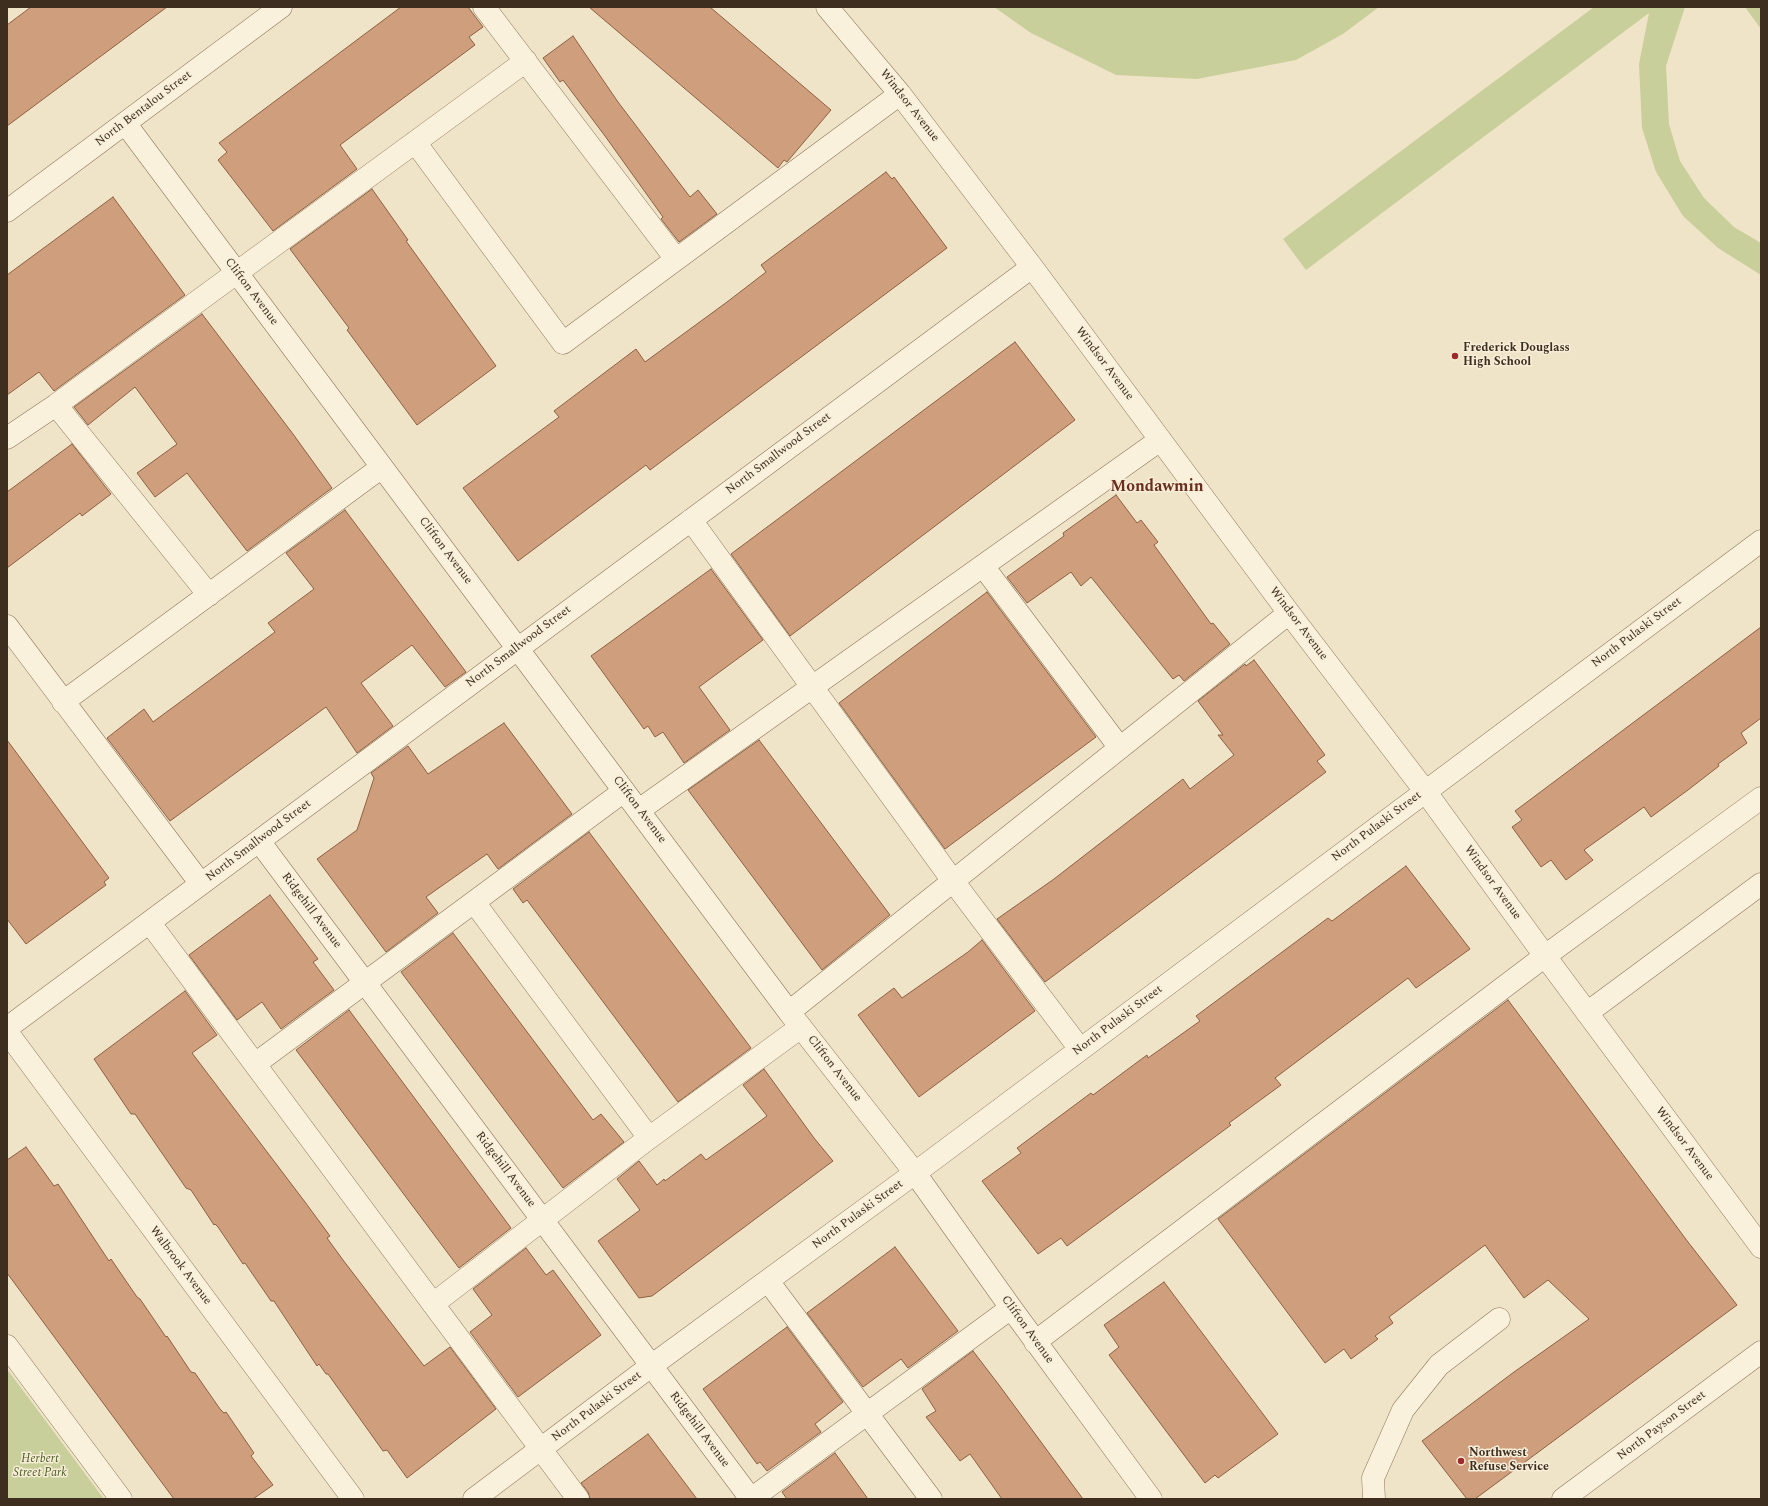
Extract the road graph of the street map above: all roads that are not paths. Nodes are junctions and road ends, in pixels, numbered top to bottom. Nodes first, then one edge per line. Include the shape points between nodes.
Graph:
1 (281, 7) edge
2 (484, 7) edge
3 (827, 7) edge
4 (526, 61) junction
5 (900, 94) junction
6 (125, 123) junction
7 (414, 142) junction
8 (7, 211) edge
9 (676, 259) junction
10 (1032, 267) junction
11 (236, 273) junction
12 (56, 405) junction
13 (7, 438) edge
14 (1160, 440) junction
15 (382, 467) junction
16 (691, 520) junction
17 (1761, 541) edge
18 (983, 566) junction
19 (209, 595) junction
20 (1289, 613) junction
21 (7, 626) edge
22 (518, 648) junction
23 (813, 687) junction
24 (63, 702) junction
25 (1120, 748) junction
26 (624, 791) junction
27 (1425, 791) junction
28 (1761, 798) edge
29 (639, 810) junction
30 (259, 841) junction
31 (953, 881) junction
32 (201, 884) junction
33 (1761, 884) edge
34 (474, 902) junction
35 (150, 923) junction
36 (1545, 956) junction
37 (365, 983) junction
38 (1587, 1013) junction
39 (796, 1020) junction
40 (7, 1028) edge
41 (7, 1032) edge
42 (1080, 1049) junction
43 (255, 1064) junction
44 (649, 1138) junction
45 (915, 1174) junction
46 (543, 1220) junction
47 (1761, 1247) edge
48 (768, 1281) junction
49 (433, 1304) junction
50 (1011, 1308) junction
51 (1499, 1319) dead end
52 (1035, 1342) junction
53 (7, 1346) edge
54 (1761, 1352) edge
55 (651, 1366) junction
56 (867, 1413) junction
57 (542, 1448) junction
58 (121, 1499) edge
59 (353, 1499) edge
60 (474, 1499) edge
61 (578, 1499) edge
62 (751, 1499) edge
63 (931, 1499) edge
64 (1151, 1499) edge
65 (1374, 1499) edge
66 (1563, 1499) edge

1 - 6 street, North Bentalou Street
2 - 4 street
3 - 5 street, Windsor Avenue
4 - 7 street
4 - 9 street
5 - 9 street
5 - 10 street, Windsor Avenue
6 - 8 street, North Bentalou Street
6 - 11 street, Clifton Avenue
7 - 9 street via 563,343
7 - 11 street
10 - 14 street, Windsor Avenue
10 - 16 street, North Smallwood Street
11 - 12 street
11 - 15 street, Clifton Avenue
12 - 13 street
12 - 19 street
14 - 18 street
14 - 20 street, Windsor Avenue
15 - 19 street
15 - 22 street, Clifton Avenue
16 - 22 street, North Smallwood Street
16 - 23 street
17 - 27 street, North Pulaski Street
18 - 23 street
18 - 25 street
19 - 24 street
20 - 25 street
20 - 27 street, Windsor Avenue
21 - 24 street
22 - 26 street, Clifton Avenue
22 - 30 street, North Smallwood Street
23 - 29 street
23 - 31 street
24 - 32 street
25 - 31 street
26 - 29 street, Clifton Avenue
26 - 34 street
27 - 36 street, Windsor Avenue
27 - 42 street, North Pulaski Street
28 - 36 street
29 - 39 street, Clifton Avenue
30 - 32 street, North Smallwood Street
30 - 37 street, Ridgehill Avenue
31 - 39 street
31 - 42 street
32 - 35 street, North Smallwood Street
33 - 38 street
34 - 37 street
34 - 44 street
35 - 40 street, North Smallwood Street
35 - 43 street
36 - 38 street, Windsor Avenue
36 - 52 street
37 - 43 street
37 - 46 street, Ridgehill Avenue
38 - 47 street, Windsor Avenue
39 - 44 street
39 - 45 street, Clifton Avenue
41 - 59 street, Walbrook Avenue
42 - 45 street, North Pulaski Street
43 - 49 street
44 - 46 street
45 - 48 street, North Pulaski Street
45 - 50 street, Clifton Avenue
46 - 49 street
46 - 55 street, Ridgehill Avenue
48 - 55 street, North Pulaski Street
48 - 56 street
49 - 57 street
50 - 52 street, Clifton Avenue
50 - 56 street
51 - 65 street via 1439,1365 1403,1410 1373,1478
52 - 64 street, Clifton Avenue
53 - 58 street
54 - 66 street, North Payson Street
55 - 57 street, North Pulaski Street
55 - 62 street, Ridgehill Avenue
56 - 62 street
56 - 63 street
57 - 60 street, North Pulaski Street
57 - 61 street

